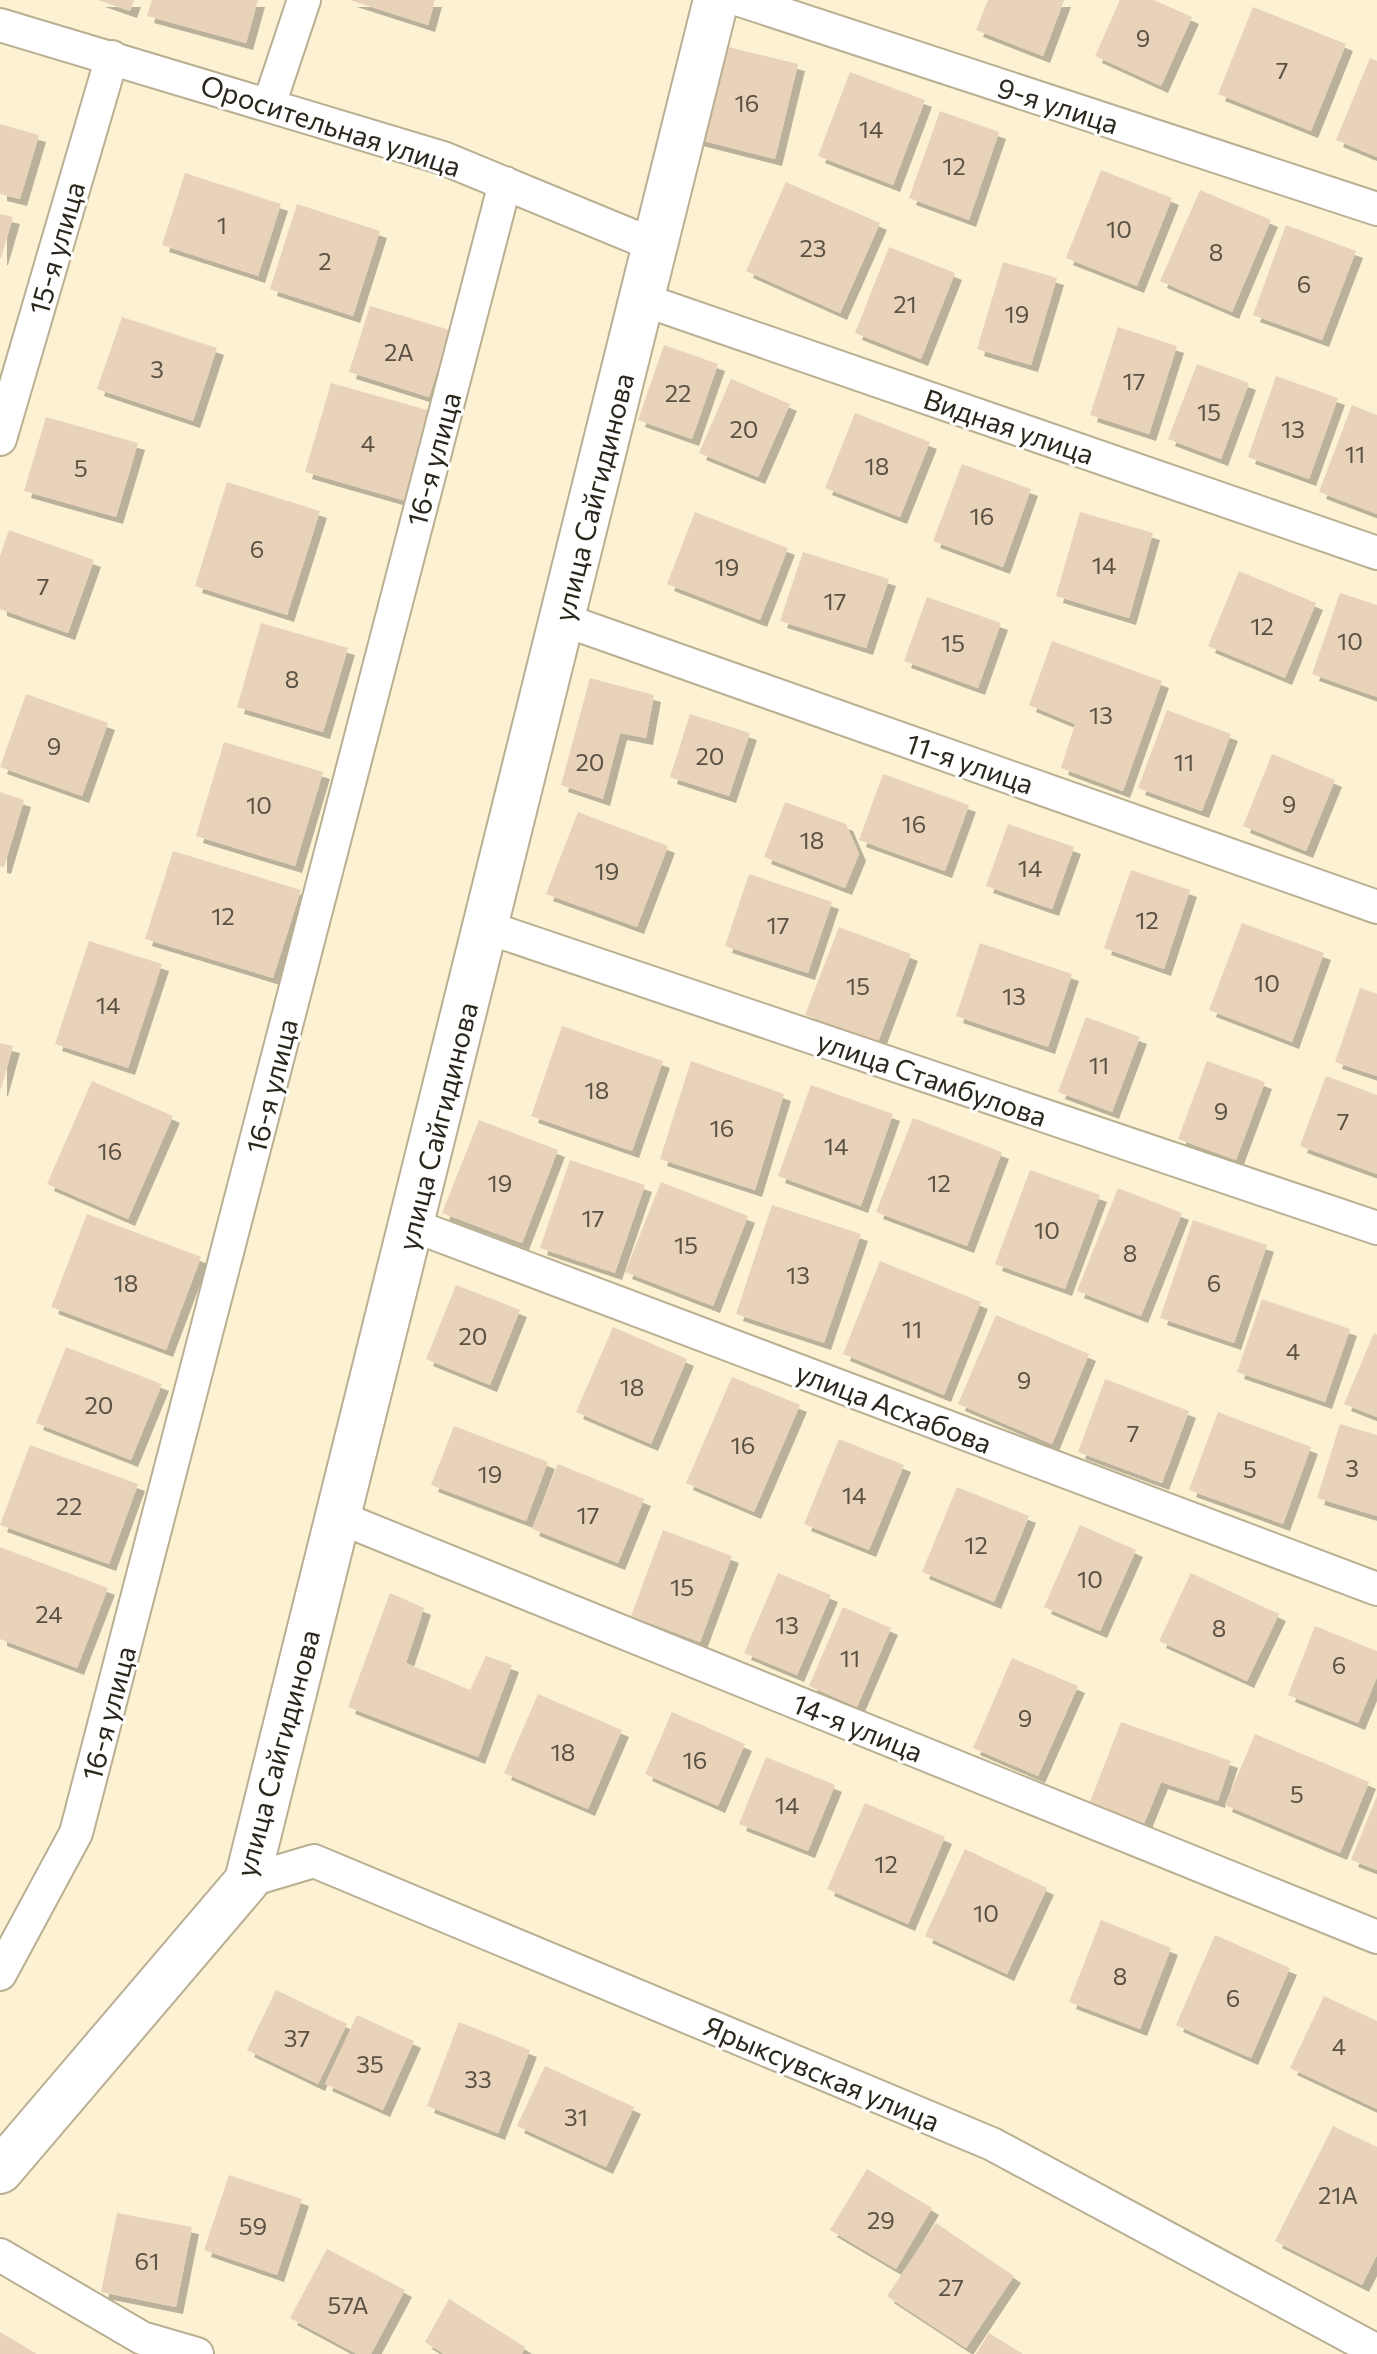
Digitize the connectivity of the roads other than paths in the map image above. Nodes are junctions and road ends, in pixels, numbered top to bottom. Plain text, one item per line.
1 (304, 0) edge
2 (716, 0) edge
3 (740, 0) edge
4 (0, 25) edge
5 (112, 57) junction
6 (269, 105) junction
7 (505, 183) junction
8 (1377, 209) edge
9 (654, 245) junction
10 (641, 299) junction
11 (0, 439) edge
12 (1377, 553) edge
13 (564, 620) junction
14 (1377, 907) edge
15 (486, 927) junction
16 (412, 1225) junction
17 (1377, 1228) edge
18 (338, 1517) junction
19 (1377, 1589) edge
20 (247, 1881) junction
21 (1377, 1937) edge
22 (0, 1974) edge
23 (0, 2171) edge
24 (0, 2255) edge
25 (1377, 2351) edge
26 (197, 2354) edge

1 - 6 street
2 - 9 main road, улица Сайгидинова
3 - 8 street, 9-я улица
4 - 5 street, Оросительная улица
5 - 6 street, Оросительная улица
5 - 11 street, 15-я улица
6 - 7 street, Оросительная улица
7 - 9 street, Оросительная улица
7 - 22 street, 16-я улица
9 - 10 main road, улица Сайгидинова
10 - 12 street, Видная улица
10 - 13 main road, улица Сайгидинова
13 - 14 street, 11-я улица
13 - 15 main road, улица Сайгидинова
15 - 16 main road, улица Сайгидинова
15 - 17 street, улица Стамбулова
16 - 18 main road, улица Сайгидинова
16 - 19 street, улица Асхабова
18 - 20 main road, улица Сайгидинова
18 - 21 street, 14-я улица
20 - 23 main road, улица Сайгидинова
20 - 25 street, Ярыксувская улица
24 - 26 street

